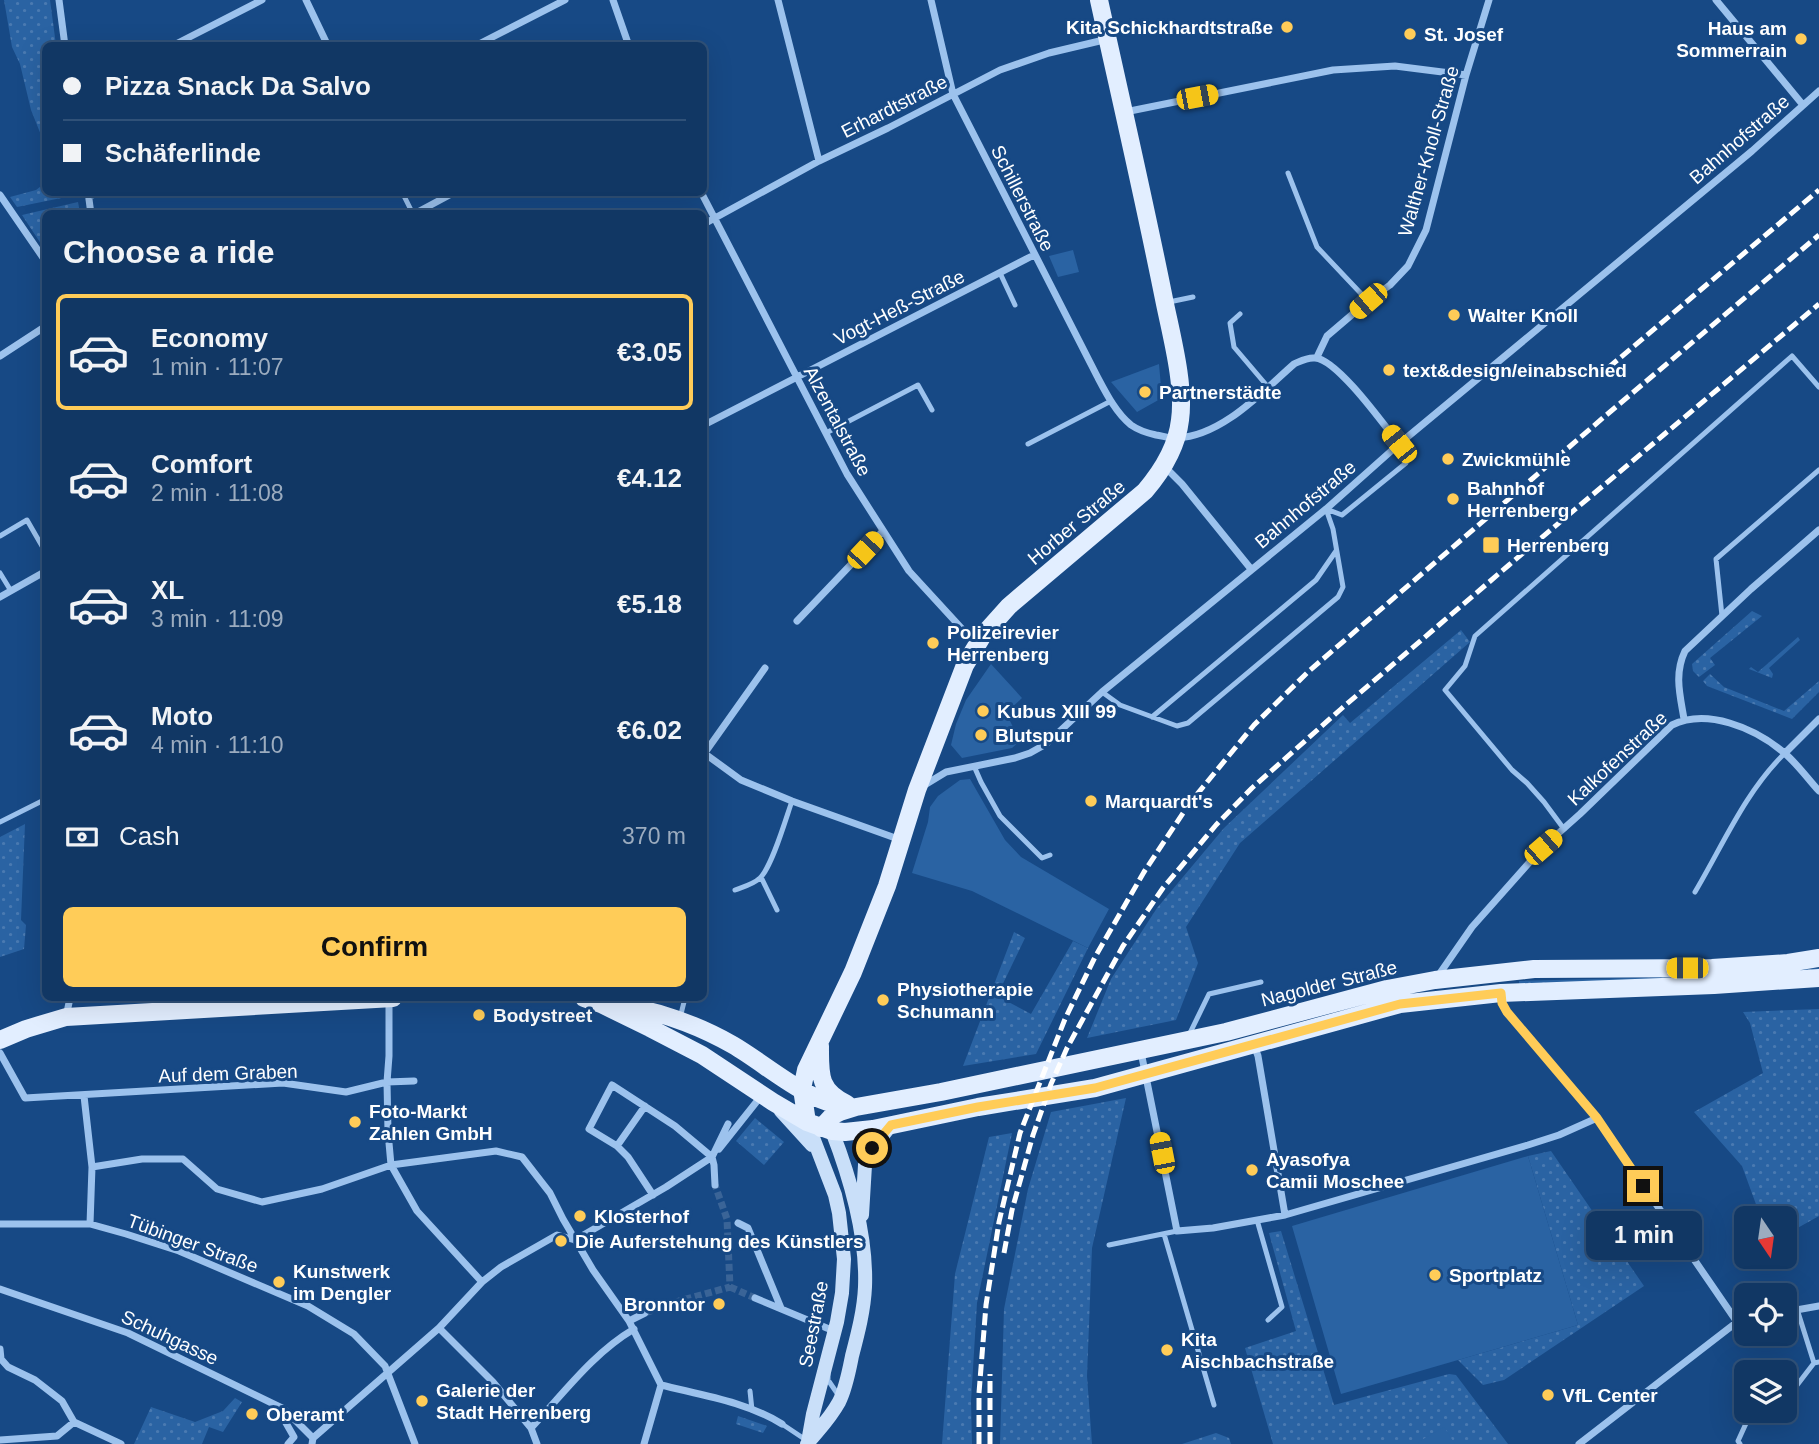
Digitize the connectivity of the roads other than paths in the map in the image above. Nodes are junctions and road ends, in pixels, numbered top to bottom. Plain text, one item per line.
1 (59, 0) edge
2 (262, 0) edge
3 (306, 0) edge
4 (565, 0) edge
5 (613, 0) edge
6 (778, 0) edge
7 (931, 0) edge
8 (1099, 0) edge
9 (1489, 0) edge
10 (1716, 0) edge
11 (1108, 39) junction
12 (64, 42) edge
13 (180, 42) edge
14 (326, 42) edge
15 (483, 42) edge
16 (628, 42) edge
17 (1466, 75) junction
18 (1819, 91) edge
19 (953, 94) junction
20 (1802, 105) junction
21 (1124, 112) junction
22 (819, 161) junction
23 (1288, 173) dead end
24 (0, 195) edge
25 (448, 196) edge
26 (703, 196) edge
27 (421, 210) edge
28 (714, 218) junction
29 (707, 222) edge
30 (1034, 255) junction
31 (42, 256) edge
32 (1000, 273) junction
33 (1193, 297) dead end
34 (1368, 301) junction
35 (1165, 303) junction
36 (1015, 305) dead end
37 (1240, 314) dead end
38 (42, 329) edge
39 (0, 356) edge
40 (1317, 357) junction
41 (797, 378) junction
42 (1268, 387) junction
43 (1819, 387) edge
44 (1111, 401) junction
45 (932, 410) dead end
46 (707, 423) edge
47 (825, 433) junction
48 (1176, 439) junction
49 (1028, 444) dead end
50 (1399, 444) junction
51 (1161, 469) junction
52 (1819, 470) edge
53 (1326, 509) junction
54 (1819, 530) edge
55 (882, 532) junction
56 (0, 536) edge
57 (42, 546) edge
58 (1337, 550) junction
59 (1251, 569) junction
60 (0, 573) edge
61 (42, 573) edge
62 (12, 590) junction
63 (0, 597) edge
64 (1722, 616) junction
65 (797, 621) dead end
66 (976, 645) junction
67 (765, 668) dead end
68 (1102, 692) junction
69 (1152, 717) junction
70 (1684, 719) junction
71 (1819, 719) edge
72 (707, 749) edge
73 (1785, 753) junction
74 (707, 755) edge
75 (974, 766) junction
76 (917, 790) junction
77 (1819, 791) edge
78 (42, 801) edge
79 (792, 801) junction
80 (0, 822) edge
81 (1564, 829) junction
82 (902, 840) junction
83 (1051, 855) dead end
84 (761, 877) junction
85 (735, 890) dead end
86 (1695, 892) dead end
87 (777, 911) dead end
88 (1819, 958) edge
89 (1819, 978) edge
90 (1435, 979) junction
91 (1261, 982) dead end
92 (1501, 993) junction
93 (69, 1001) edge
94 (304, 1001) edge
95 (391, 1001) edge
96 (591, 1001) edge
97 (599, 1001) edge
98 (684, 1001) edge
99 (66, 1017) junction
100 (680, 1020) junction
101 (820, 1039) junction
102 (0, 1040) edge
103 (1186, 1040) junction
104 (1254, 1045) junction
105 (1141, 1049) junction
106 (0, 1053) edge
107 (779, 1074) junction
108 (1147, 1074) junction
109 (414, 1081) dead end
110 (387, 1082) junction
111 (811, 1095) junction
112 (84, 1096) junction
113 (767, 1098) junction
114 (645, 1106) junction
115 (856, 1107) junction
116 (1597, 1118) junction
117 (728, 1124) dead end
118 (822, 1125) junction
119 (891, 1125) junction
120 (617, 1146) junction
121 (817, 1152) junction
122 (712, 1157) junction
123 (391, 1165) junction
124 (92, 1167) junction
125 (715, 1185) tunnel mouth
126 (653, 1195) junction
127 (1285, 1215) junction
128 (1257, 1220) junction
129 (738, 1223) dead end
130 (0, 1224) edge
131 (90, 1224) junction
132 (1177, 1231) junction
133 (862, 1233) junction
134 (1164, 1234) junction
135 (575, 1240) junction
136 (1109, 1245) dead end
137 (482, 1282) junction
138 (0, 1289) edge
139 (755, 1298) tunnel mouth
140 (1819, 1306) edge
141 (781, 1308) junction
142 (1797, 1309) joint
143 (645, 1313) tunnel mouth
144 (1734, 1318) edge
145 (1268, 1320) dead end
146 (629, 1321) junction
147 (1734, 1324) edge
148 (439, 1328) junction
149 (634, 1329) junction
150 (835, 1331) junction
151 (0, 1349) edge
152 (827, 1360) junction
153 (1817, 1362) edge
154 (387, 1373) junction
155 (661, 1385) junction
156 (1797, 1386) edge
157 (750, 1391) dead end
158 (841, 1398) junction
159 (1214, 1405) dead end
160 (284, 1409) junction
161 (752, 1410) junction
162 (75, 1422) junction
163 (1746, 1423) edge
164 (782, 1424) joint
165 (531, 1428) junction
166 (0, 1440) edge
167 (312, 1441) edge
168 (807, 1443) edge
169 (121, 1444) edge
170 (288, 1444) edge
171 (415, 1444) edge
172 (537, 1444) edge
173 (644, 1444) edge
174 (1579, 1444) edge
175 (1740, 1444) edge

1 - 12 street
2 - 13 street
3 - 14 street
4 - 15 street
5 - 16 street
6 - 22 street
7 - 19 street, Schillerstraße
8 - 11 main road, Horber Straße
9 - 17 street, Walther-Knoll-Straße
10 - 20 street
11 - 19 street, Erhardtstraße
11 - 21 main road, Horber Straße
17 - 21 street
17 - 34 street, Walther-Knoll-Straße
18 - 20 street, Bahnhofstraße
19 - 22 street, Erhardtstraße
19 - 30 street, Schillerstraße
20 - 50 street, Bahnhofstraße
21 - 35 main road, Horber Straße
22 - 28 street, Erhardtstraße
23 - 34 lane
24 - 31 street
25 - 27 street
26 - 28 street, Alzentalstraße
28 - 29 street, Erhardtstraße
28 - 41 street, Alzentalstraße
30 - 32 street, Vogt-Heß-Straße
30 - 44 street, Schillerstraße
32 - 36 lane
32 - 41 street, Vogt-Heß-Straße
33 - 35 lane
34 - 40 street, Walther-Knoll-Straße
35 - 48 main road, Horber Straße
37 - 42 lane
38 - 39 street
40 - 42 street
40 - 50 street
41 - 46 street, Vogt-Heß-Straße
41 - 47 street, Alzentalstraße
42 - 48 street
43 - 81 lane
44 - 48 street, Schillerstraße
44 - 49 lane
45 - 47 lane
47 - 55 street, Alzentalstraße
48 - 51 main road, Horber Straße
50 - 53 street, Bahnhofstraße
50 - 53 lane
51 - 59 street
51 - 66 main road, Horber Straße
52 - 64 lane
53 - 58 lane
53 - 59 street, Bahnhofstraße
54 - 64 street, Kalkofenstraße
55 - 65 street
55 - 66 street, Alzentalstraße
56 - 57 lane
58 - 69 lane
58 - 69 lane
59 - 68 street, Bahnhofstraße
60 - 62 lane
61 - 62 street
62 - 63 street
64 - 70 street, Kalkofenstraße
66 - 76 main road, Horber Straße
67 - 72 street
68 - 69 lane
68 - 75 street, Bahnhofstraße
70 - 73 street, Kalkofenstraße
70 - 81 street, Kalkofenstraße
71 - 73 street
73 - 77 street, Kalkofenstraße
73 - 86 lane
74 - 79 street
75 - 76 street, Bahnhofstraße
75 - 83 lane
76 - 82 main road, Horber Straße
78 - 80 lane
79 - 82 street
79 - 84 lane
81 - 90 street, Kalkofenstraße
82 - 101 main road, Horber Straße
84 - 85 lane
84 - 87 lane
88 - 90 main road, Nagolder Straße
89 - 92 main road, Nagolder Straße
90 - 103 main road, Nagolder Straße
91 - 103 lane
92 - 104 main road, Nagolder Straße
92 - 116 street
93 - 99 street
94 - 99 main road
95 - 110 street
96 - 113 main road
97 - 100 main road
98 - 100 lane
99 - 102 main road
100 - 107 main road
101 - 107 main road
101 - 111 main road
101 - 111 main road
101 - 115 main road
103 - 105 main road, Nagolder Straße
104 - 108 main road, Nagolder Straße
104 - 127 street
105 - 108 street
105 - 115 main road, Nagolder Straße
106 - 112 street, Auf dem Graben
107 - 111 main road
108 - 119 main road, Nagolder Straße
108 - 132 street
109 - 110 street, Auf dem Graben
110 - 112 street, Auf dem Graben
110 - 123 street
111 - 113 main road
111 - 115 main road
111 - 118 main road
112 - 124 street
113 - 118 main road
113 - 121 main road
113 - 122 street
114 - 120 street
114 - 120 street
114 - 122 street
115 - 118 main road
116 - 127 street
116 - 144 street
117 - 122 street
118 - 119 main road, Nagolder Straße
118 - 121 main road
118 - 133 main road
119 - 133 main road
120 - 126 street
121 - 150 main road, Seestraße
122 - 125 street
122 - 126 street
123 - 124 street
123 - 135 street
123 - 137 street
124 - 131 street
126 - 135 street
127 - 128 street
128 - 132 street
128 - 145 lane
129 - 141 street
130 - 131 street, Tübinger Straße
131 - 154 street, Tübinger Straße
132 - 134 lane
133 - 158 main road
134 - 136 lane
134 - 159 lane
135 - 137 street
135 - 146 street
137 - 148 street
138 - 160 street, Schuhgasse
139 - 141 street
140 - 142 street
141 - 150 street
142 - 153 lane
143 - 146 street
146 - 149 street
147 - 174 street
148 - 154 street
148 - 165 street
149 - 155 street
149 - 165 street
150 - 152 main road, Seestraße
151 - 162 street
152 - 158 lane
152 - 168 main road, Seestraße
153 - 156 lane
154 - 167 street
154 - 171 street, Tübinger Straße
155 - 161 street
155 - 173 street
157 - 161 lane
158 - 168 main road
160 - 167 street, Schuhgasse
160 - 170 street
161 - 164 street
162 - 166 street
162 - 169 street
163 - 175 lane
164 - 168 lane
165 - 172 street

